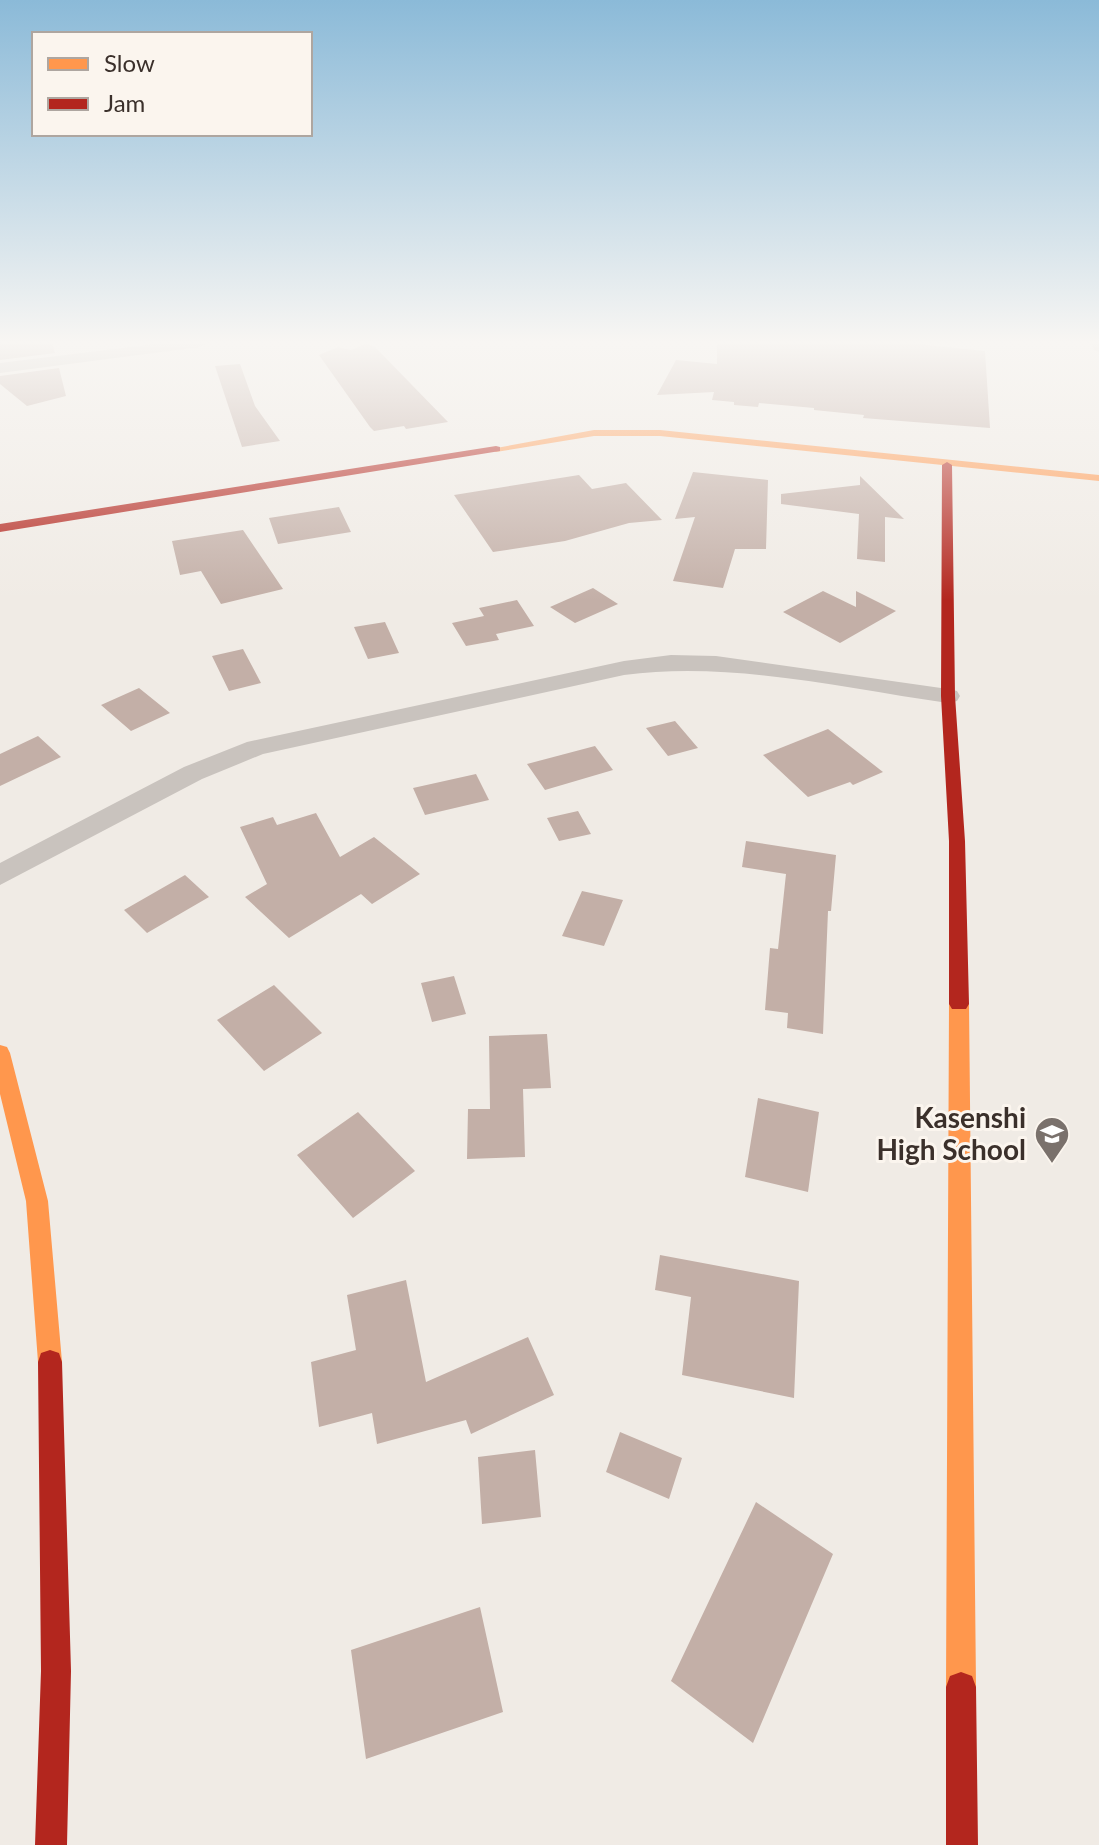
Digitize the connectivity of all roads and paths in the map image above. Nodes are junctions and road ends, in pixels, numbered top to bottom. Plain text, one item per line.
1 (947, 465) junction
2 (1099, 478) edge
3 (0, 528) edge
4 (948, 696) junction
5 (0, 875) edge
6 (0, 1053) edge
7 (51, 1845) edge
8 (962, 1845) edge

1 - 2 street
1 - 3 street
1 - 4 street
4 - 5 street
4 - 8 street
6 - 7 street

